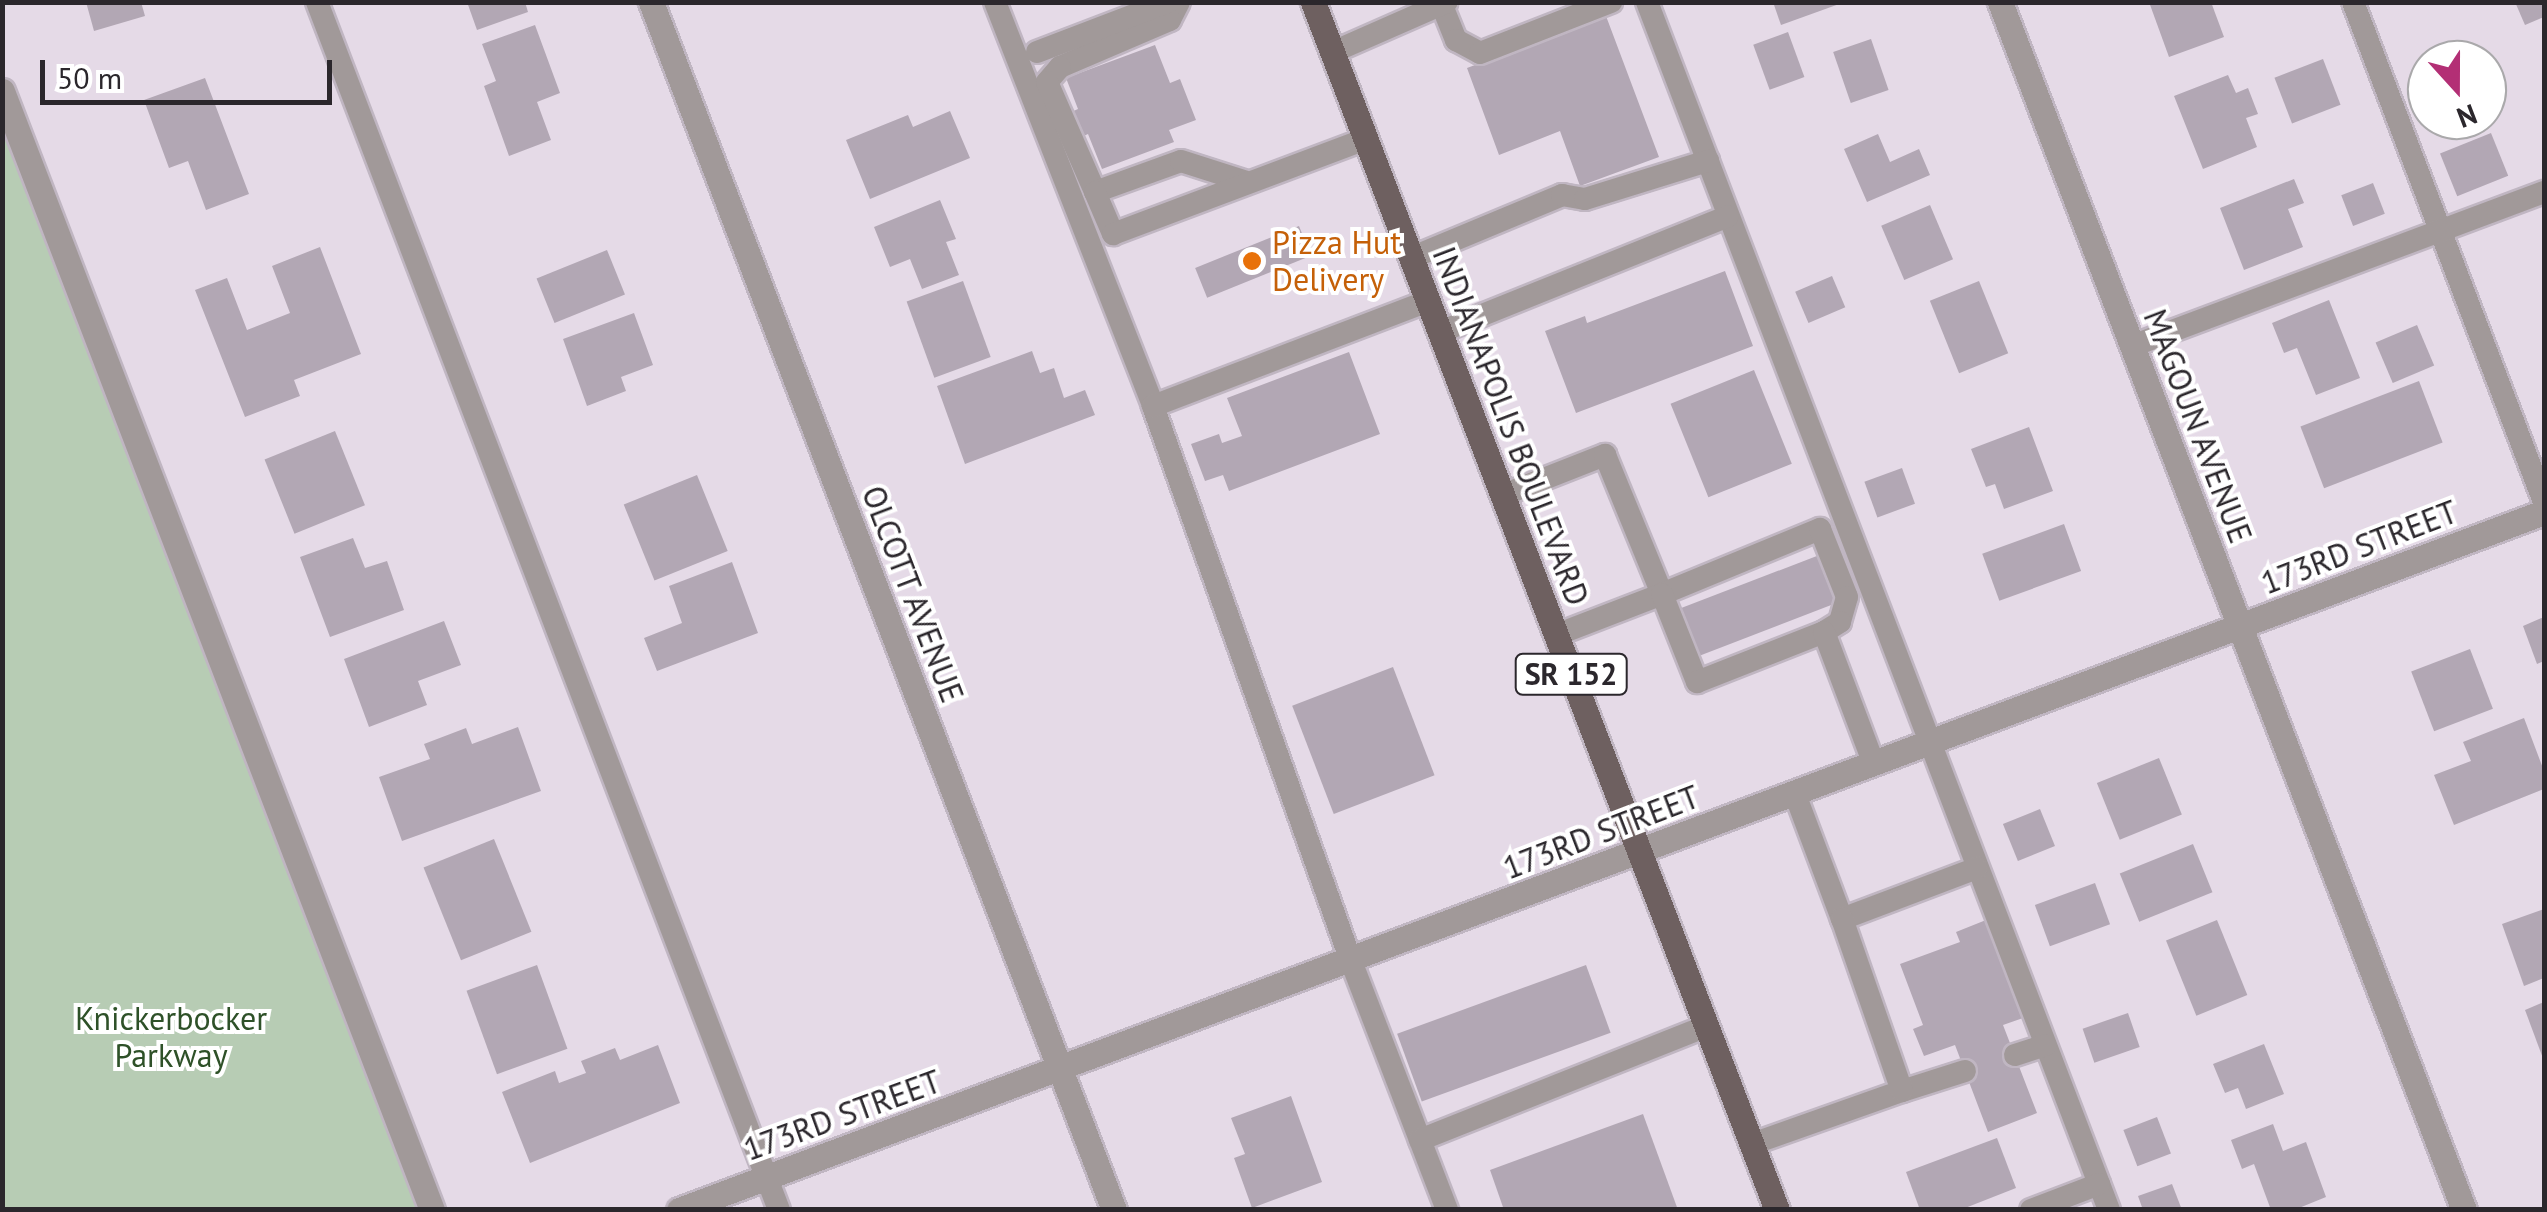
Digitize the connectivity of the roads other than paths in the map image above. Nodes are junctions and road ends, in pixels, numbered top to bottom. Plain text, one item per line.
1 (317, 2) edge
2 (652, 2) edge
3 (995, 2) edge
4 (1168, 2) edge
5 (1178, 2) edge
6 (1314, 2) edge
7 (1611, 2) edge
8 (1647, 2) edge
9 (2000, 2) edge
10 (2352, 2) edge
11 (1445, 5) edge
12 (1037, 52) dead end
13 (1333, 52) junction
14 (2, 91) edge
15 (1366, 138) junction
16 (1708, 160) junction
17 (1247, 182) junction
18 (1095, 192) junction
19 (2544, 192) edge
20 (1728, 216) junction
21 (2440, 229) junction
22 (1411, 258) junction
23 (1428, 301) junction
24 (1440, 332) junction
25 (2132, 346) junction
26 (1153, 406) junction
27 (1503, 495) junction
28 (2544, 502) edge
29 (2544, 512) edge
30 (1662, 594) junction
31 (2241, 627) junction
32 (1824, 632) junction
33 (1556, 635) junction
34 (1930, 744) junction
35 (1874, 764) junction
36 (1795, 794) junction
37 (1640, 853) junction
38 (1978, 868) junction
39 (1842, 919) junction
40 (1351, 961) junction
41 (1706, 1026) junction
42 (2046, 1045) junction
43 (2014, 1055) dead end
44 (1060, 1070) junction
45 (1965, 1071) dead end
46 (1902, 1092) junction
47 (1420, 1140) junction
48 (1752, 1144) junction
49 (767, 1177) junction
50 (2099, 1184) junction
51 (432, 1210) edge
52 (679, 1210) edge
53 (780, 1210) edge
54 (1114, 1210) edge
55 (1446, 1210) edge
56 (1777, 1210) edge
57 (2031, 1210) edge
58 (2109, 1210) edge
59 (2464, 1210) edge

1 - 49 lane
2 - 44 street, OLCOTT AVENUE
3 - 26 lane
4 - 12 lane
5 - 18 lane
6 - 13 main road, INDIANAPOLIS BOULEVARD / SR 152
7 - 11 lane
8 - 16 lane
9 - 25 street, MAGOUN AVENUE
10 - 21 lane
11 - 13 lane
13 - 15 main road, INDIANAPOLIS BOULEVARD / SR 152
14 - 51 street
15 - 17 lane
15 - 22 main road, INDIANAPOLIS BOULEVARD / SR 152
16 - 20 lane
16 - 22 lane
17 - 18 lane
17 - 18 lane
19 - 21 lane
20 - 24 lane
20 - 34 lane
21 - 25 lane
21 - 28 lane
22 - 23 main road, INDIANAPOLIS BOULEVARD / SR 152
23 - 24 main road, INDIANAPOLIS BOULEVARD / SR 152
23 - 26 lane
24 - 27 main road, INDIANAPOLIS BOULEVARD / SR 152
25 - 31 street, MAGOUN AVENUE
26 - 40 lane
27 - 30 lane
27 - 33 main road, INDIANAPOLIS BOULEVARD / SR 152
29 - 31 street, 173RD STREET
30 - 32 lane
30 - 32 lane
30 - 33 lane
31 - 34 street, 173RD STREET
31 - 59 street, MAGOUN AVENUE
32 - 35 lane
33 - 37 main road, INDIANAPOLIS BOULEVARD / SR 152
34 - 35 street, 173RD STREET
34 - 38 lane
35 - 36 street, 173RD STREET
36 - 37 street, 173RD STREET
36 - 39 lane
37 - 40 street, 173RD STREET
37 - 41 main road, INDIANAPOLIS BOULEVARD / SR 152
38 - 39 lane
38 - 42 lane
39 - 46 lane
40 - 44 street, 173RD STREET
40 - 47 lane
41 - 47 lane
41 - 48 main road, INDIANAPOLIS BOULEVARD / SR 152
42 - 43 lane
42 - 50 lane
44 - 49 street, 173RD STREET
44 - 54 street, OLCOTT AVENUE
45 - 46 lane
46 - 48 lane
47 - 55 lane
48 - 56 main road, INDIANAPOLIS BOULEVARD / SR 152
49 - 52 street, 173RD STREET
49 - 53 lane
50 - 57 lane
50 - 58 lane

